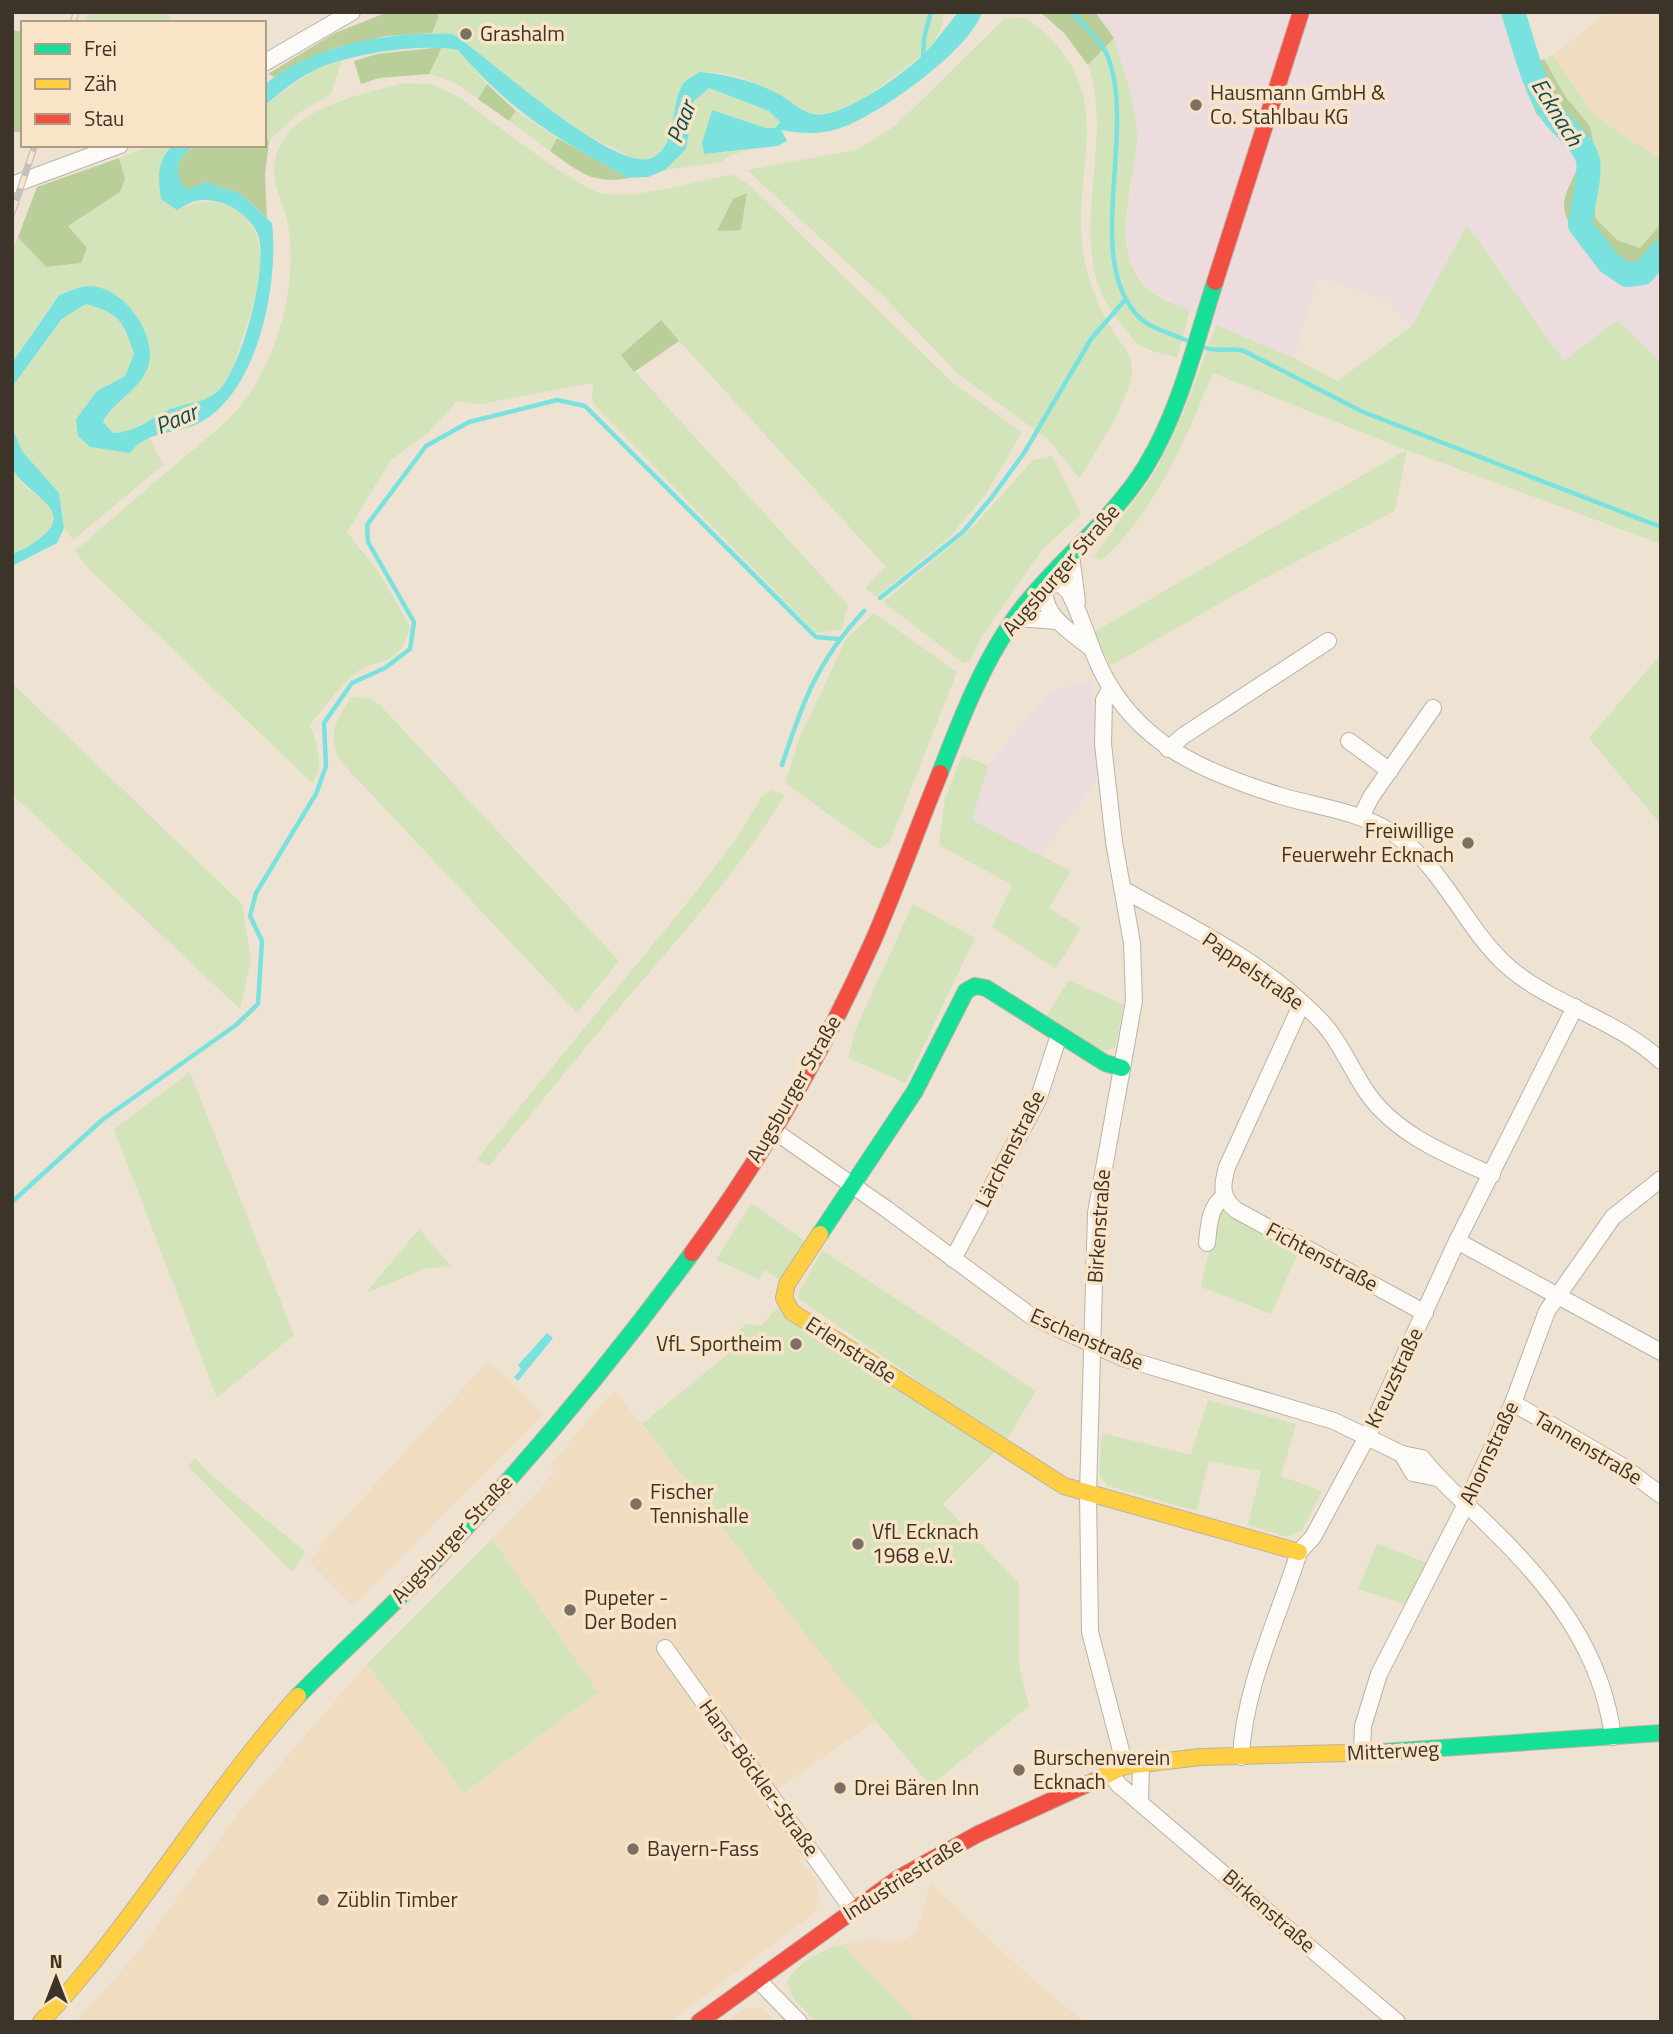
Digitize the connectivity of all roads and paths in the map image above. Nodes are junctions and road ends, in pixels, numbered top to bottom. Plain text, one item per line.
1 (352, 12) edge
2 (1301, 12) edge
3 (266, 62) edge
4 (115, 147) edge
5 (12, 185) edge
6 (1071, 555) junction
7 (1046, 583) junction
8 (1077, 608) junction
9 (1015, 618) junction
10 (1057, 621) junction
11 (1328, 641) dead end
12 (1092, 649) junction
13 (1111, 688) junction
14 (1433, 708) dead end
15 (1349, 741) dead end
16 (1168, 749) junction
17 (1390, 771) junction
18 (1361, 817) junction
19 (1124, 890) junction
20 (1302, 1003) junction
21 (1575, 1007) junction
22 (1059, 1035) junction
23 (1661, 1061) edge
24 (1122, 1068) junction
25 (773, 1130) junction
26 (1492, 1175) junction
27 (1661, 1179) edge
28 (853, 1186) junction
29 (1224, 1196) junction
30 (1457, 1241) junction
31 (1207, 1243) dead end
32 (953, 1259) junction
33 (1558, 1296) junction
34 (1425, 1313) junction
35 (1092, 1345) junction
36 (1661, 1352) edge
37 (1513, 1403) junction
38 (1368, 1435) junction
39 (1088, 1494) junction
40 (1661, 1495) edge
41 (1466, 1504) junction
42 (1299, 1552) junction
43 (665, 1648) dead end
44 (1661, 1733) edge
45 (1614, 1737) junction
46 (1362, 1753) junction
47 (1241, 1757) junction
48 (1133, 1764) junction
49 (1109, 1772) junction
50 (1140, 1801) junction
51 (852, 1909) junction
52 (758, 1980) junction
53 (41, 2022) edge
54 (699, 2022) edge
55 (799, 2022) edge
56 (1396, 2022) edge

1 - 3 street
2 - 6 main road, Augsburger Straße
4 - 5 street
6 - 7 main road, Augsburger Straße
6 - 8 street
7 - 8 street
7 - 9 main road, Augsburger Straße
7 - 10 street
8 - 12 street
9 - 10 street
9 - 25 main road, Augsburger Straße
10 - 12 street
11 - 16 street
12 - 13 street
13 - 16 street
13 - 19 street, Birkenstraße
14 - 17 street
15 - 17 street
16 - 18 street
17 - 18 street
18 - 21 street
19 - 20 street, Pappelstraße
19 - 24 street, Birkenstraße
20 - 26 street, Pappelstraße
20 - 29 street
21 - 23 street
21 - 26 street, Kreuzstraße
22 - 24 main road, Erlenstraße
22 - 28 main road, Erlenstraße
22 - 32 street, Lärchenstraße
24 - 35 street, Birkenstraße
25 - 28 street, Eschenstraße
25 - 53 main road, Augsburger Straße
26 - 30 street, Kreuzstraße
27 - 33 street, Ahornstraße
28 - 32 street, Eschenstraße
28 - 39 main road, Erlenstraße
29 - 31 street
29 - 34 street, Fichtenstraße
30 - 33 street
30 - 34 street, Kreuzstraße
32 - 35 street, Eschenstraße
33 - 36 street
33 - 37 street, Ahornstraße
34 - 38 street, Kreuzstraße
35 - 38 street, Eschenstraße
35 - 39 street, Birkenstraße
37 - 40 street, Tannenstraße
37 - 41 street, Ahornstraße
38 - 41 street, Eschenstraße
38 - 42 street, Kreuzstraße
39 - 42 main road, Erlenstraße
39 - 48 street, Birkenstraße
41 - 45 street, Eschenstraße
41 - 46 street, Ahornstraße
42 - 47 street, Kreuzstraße
43 - 51 street, Hans-Böckler-Straße
44 - 45 main road, Mitterweg
45 - 46 main road, Mitterweg
46 - 47 main road, Mitterweg
47 - 48 main road, Mitterweg
48 - 49 main road, Industriestraße
48 - 50 street, Birkenstraße
49 - 50 street, Birkenstraße
49 - 51 main road, Industriestraße
50 - 56 street, Birkenstraße
51 - 52 main road, Industriestraße
52 - 54 main road, Industriestraße
52 - 55 street

